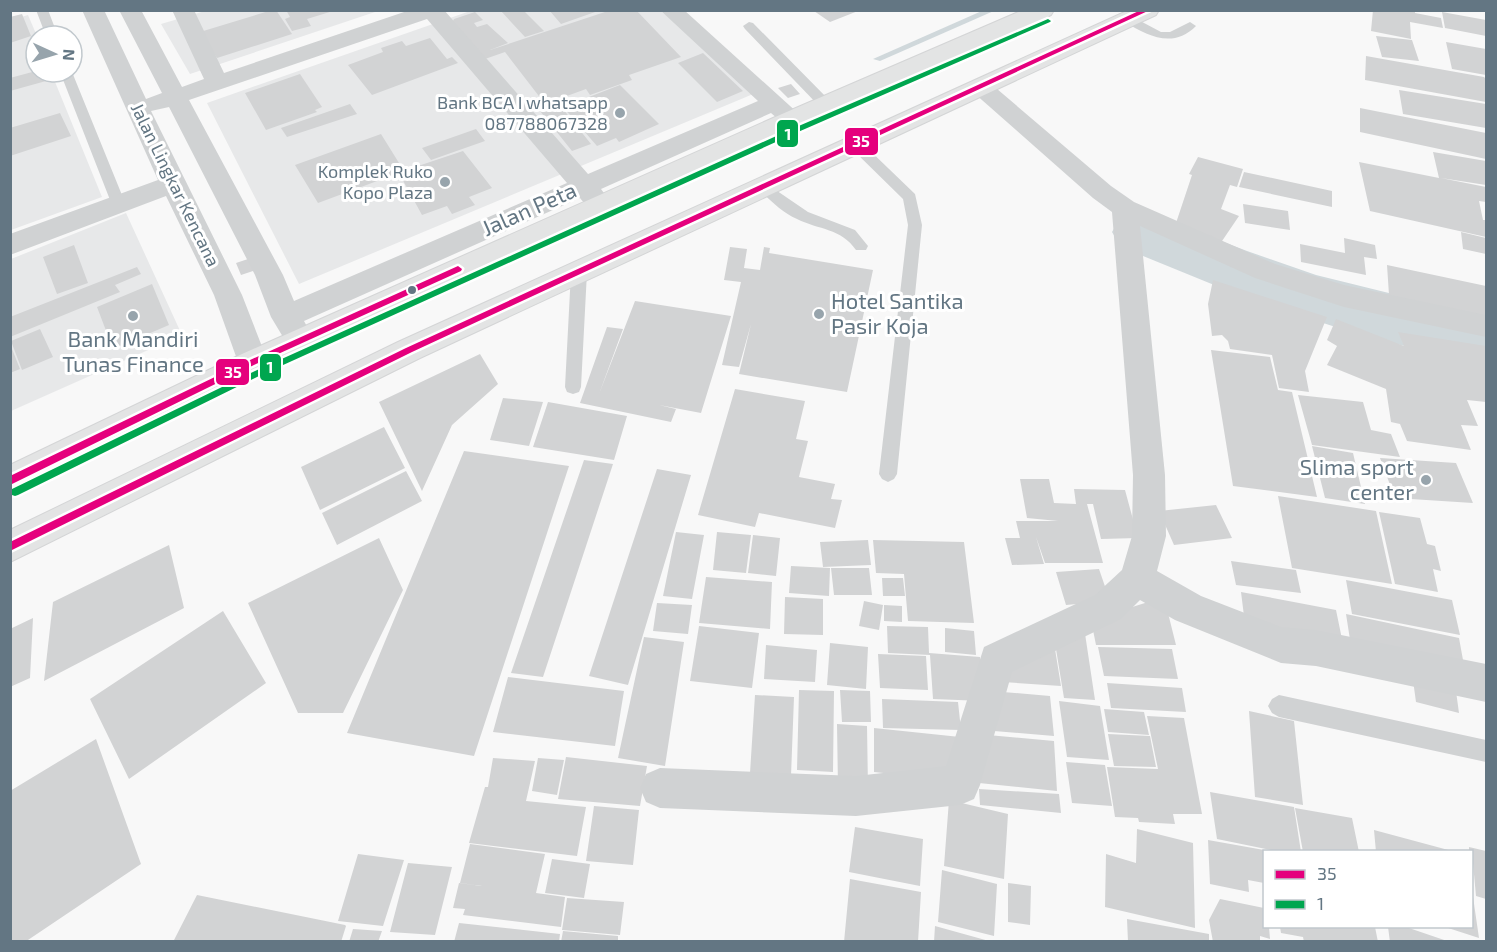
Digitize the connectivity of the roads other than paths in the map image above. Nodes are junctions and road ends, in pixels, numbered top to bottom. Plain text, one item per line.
1 (93, 10) edge
2 (130, 10) edge
3 (183, 10) edge
4 (377, 10) edge
5 (670, 10) edge
6 (1043, 10) edge
7 (432, 11) edge
8 (1138, 15) edge
9 (749, 26) dead end
10 (1191, 26) dead end
11 (213, 75) junction
12 (71, 84) edge
13 (982, 88) junction
14 (174, 97) junction
15 (825, 104) junction
16 (138, 110) junction
17 (782, 111) junction
18 (856, 145) junction
19 (173, 184) junction
20 (764, 187) junction
21 (591, 195) junction
22 (119, 205) junction
23 (1125, 208) junction
24 (10, 245) edge
25 (861, 246) dead end
26 (579, 272) junction
27 (286, 317) junction
28 (1486, 326) edge
29 (300, 341) junction
30 (253, 362) junction
31 (573, 387) dead end
32 (888, 474) dead end
33 (10, 481) edge
34 (10, 547) edge
35 (1137, 579) junction
36 (1486, 683) edge
37 (1279, 706) dead end
38 (1486, 751) edge
39 (660, 788) dead end

1 - 16 street, Jalan Lingkar Kencana
2 - 14 street, Jalan Lingkar Kencana
3 - 11 street
4 - 11 street
5 - 17 street
6 - 15 main road, Jalan Peta
7 - 11 street
7 - 21 street
8 - 10 lane
8 - 13 main road
9 - 15 lane
11 - 14 street
12 - 22 lane
13 - 18 main road
13 - 23 street
14 - 16 street
14 - 27 street, Jalan Lingkar Kencana
15 - 17 main road, Jalan Peta
16 - 19 street, Jalan Lingkar Kencana
17 - 21 main road, Jalan Peta
18 - 20 main road
18 - 32 lane
19 - 22 street
19 - 30 street, Jalan Lingkar Kencana
20 - 25 lane
20 - 26 main road
21 - 27 street, Jalan Peta
21 - 29 main road, Jalan Peta
22 - 24 street
23 - 28 street
23 - 35 street
26 - 31 lane
26 - 34 main road
27 - 29 street, Jalan Lingkar Kencana
29 - 30 main road, Jalan Peta
30 - 33 main road, Jalan Peta
35 - 36 street
35 - 39 street
37 - 38 lane

